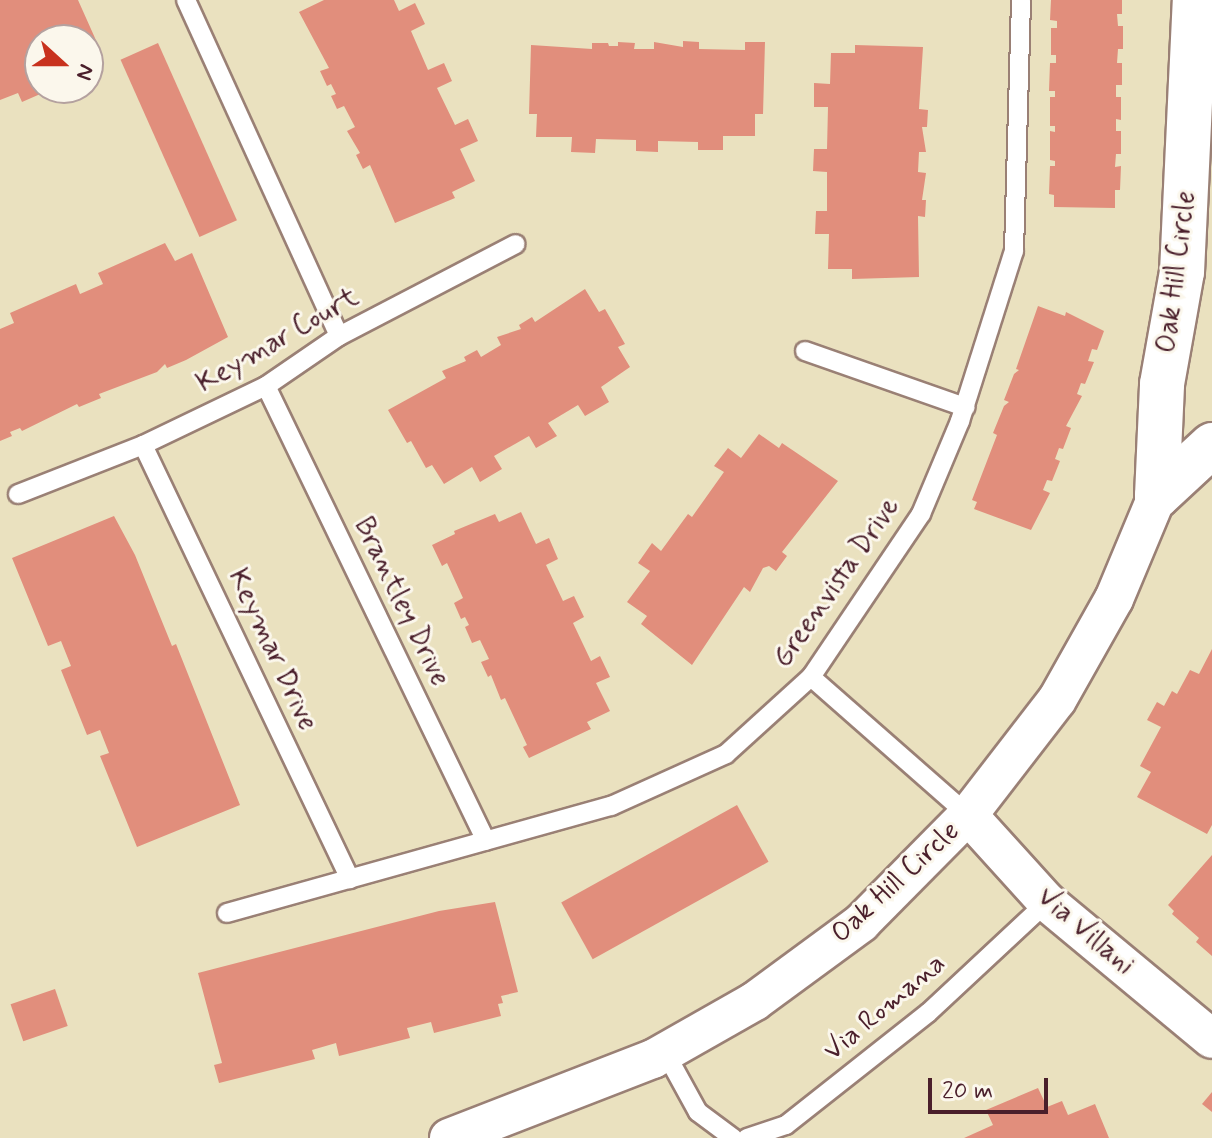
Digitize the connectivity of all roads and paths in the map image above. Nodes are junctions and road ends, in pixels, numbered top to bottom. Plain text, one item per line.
1 (186, 0) edge
2 (1021, 0) edge
3 (1195, 0) edge
4 (516, 244) dead end
5 (339, 336) junction
6 (805, 351) dead end
7 (266, 386) junction
8 (965, 407) junction
9 (143, 445) junction
10 (1212, 445) edge
11 (18, 494) dead end
12 (1157, 496) junction
13 (811, 677) junction
14 (968, 815) junction
15 (486, 841) junction
16 (350, 879) junction
17 (1047, 902) junction
18 (227, 913) dead end
19 (1212, 1039) edge
20 (665, 1052) junction
21 (449, 1138) edge
22 (733, 1138) edge
23 (747, 1138) edge

1 - 5 lane
2 - 8 lane, Greenvista Drive
3 - 12 street, Oak Hill Circle
4 - 5 lane, Keymar Court
5 - 7 lane, Keymar Court
6 - 8 lane
7 - 9 lane, Keymar Court
7 - 15 lane, Brantley Drive
8 - 13 lane, Greenvista Drive
9 - 11 lane, Keymar Court
9 - 16 lane, Keymar Drive
10 - 12 street, Oak Hill Circle
12 - 14 street, Oak Hill Circle
13 - 14 lane
13 - 15 lane, Greenvista Drive
14 - 17 street, Via Villani
14 - 20 street, Oak Hill Circle
15 - 16 lane, Greenvista Drive
16 - 18 lane, Greenvista Drive
17 - 19 street, Via Villani
17 - 23 lane, Via Romana
20 - 21 street, Oak Hill Circle
20 - 22 lane

